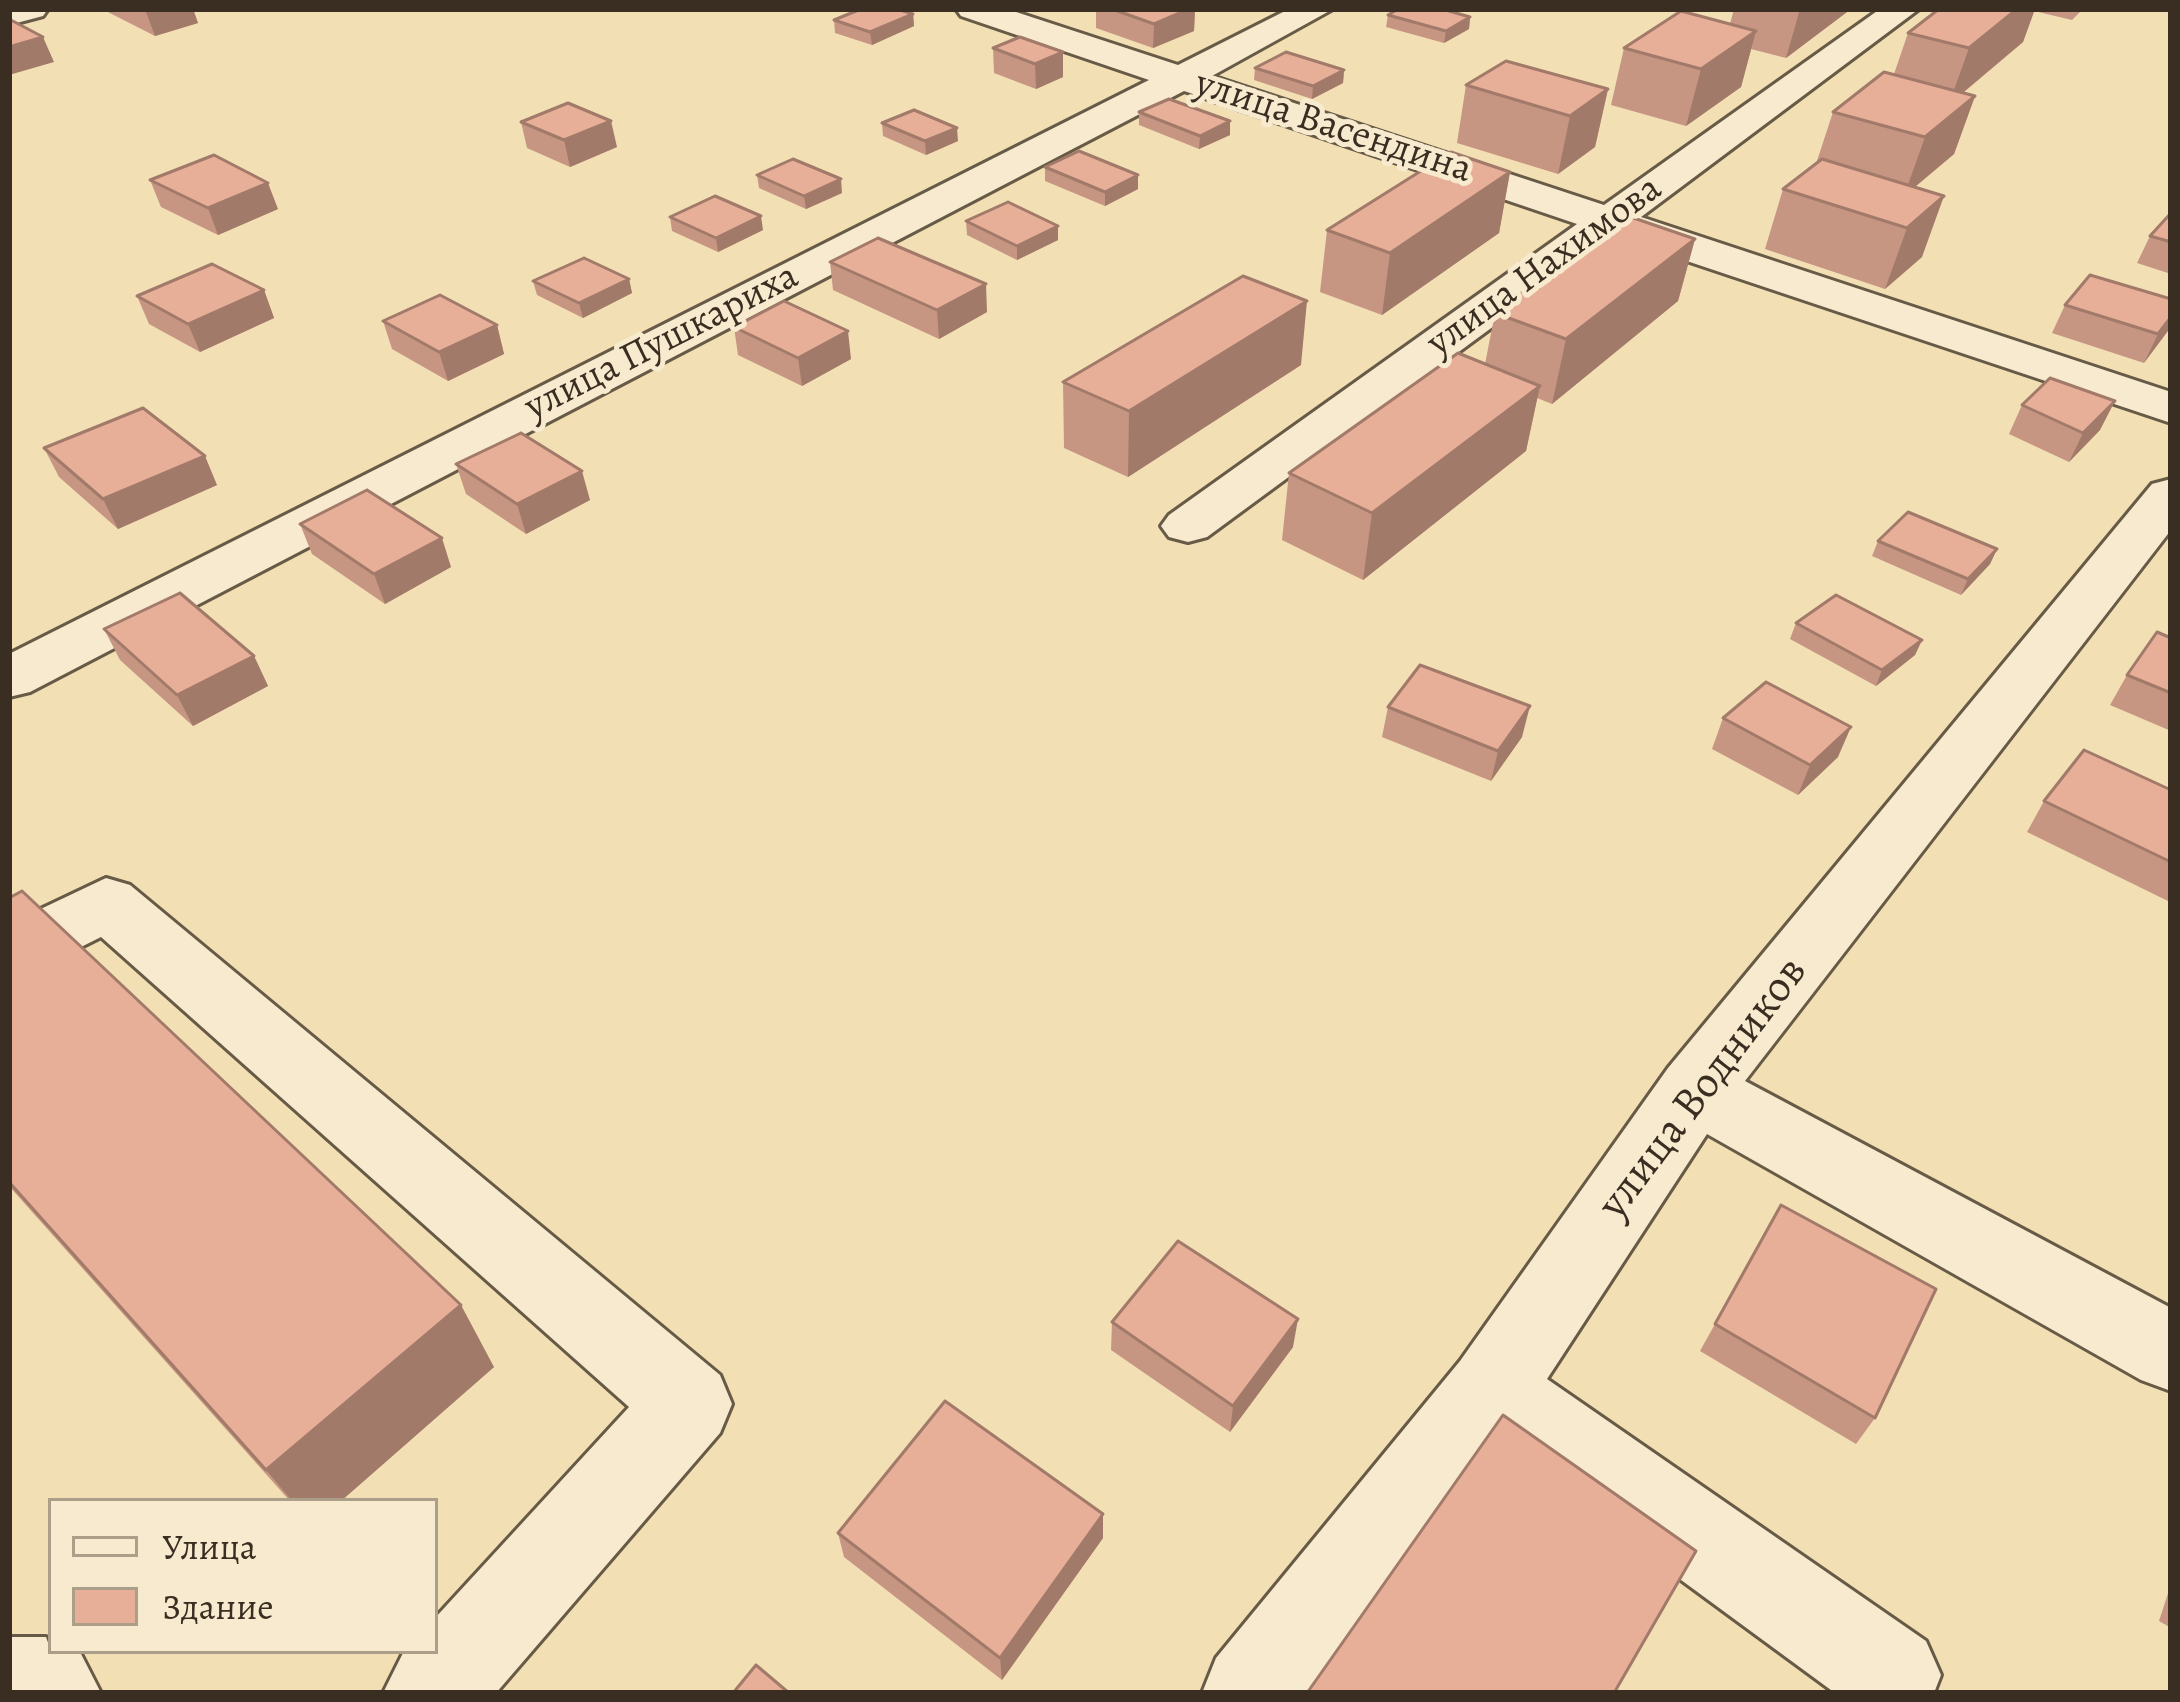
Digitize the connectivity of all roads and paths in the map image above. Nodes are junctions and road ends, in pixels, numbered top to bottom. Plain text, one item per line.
1 (31, 9) edge
2 (973, 9) edge
3 (1316, 9) edge
4 (1902, 9) edge
5 (9, 15) edge
6 (1179, 78) junction
7 (1611, 218) junction
8 (2171, 408) edge
9 (2171, 496) edge
10 (1188, 526) dead end
11 (9, 678) edge
12 (9, 956) edge
13 (1695, 1090) junction
14 (2171, 1352) edge
15 (1491, 1390) junction
16 (9, 1686) edge
17 (52, 1693) edge
18 (432, 1693) edge
19 (1251, 1693) edge
20 (1885, 1693) edge

1 - 5 street
2 - 6 street, улица Васендина
3 - 6 street, улица Пушкариха
4 - 7 street, улица Нахимова
6 - 7 street, улица Васендина
6 - 11 street, улица Пушкариха
7 - 8 street, улица Васендина
7 - 10 street, улица Нахимова
9 - 13 street, улица Водников
12 - 18 street
13 - 14 street
13 - 15 street, улица Водников
15 - 19 street, улица Водников
15 - 20 street
16 - 17 street

